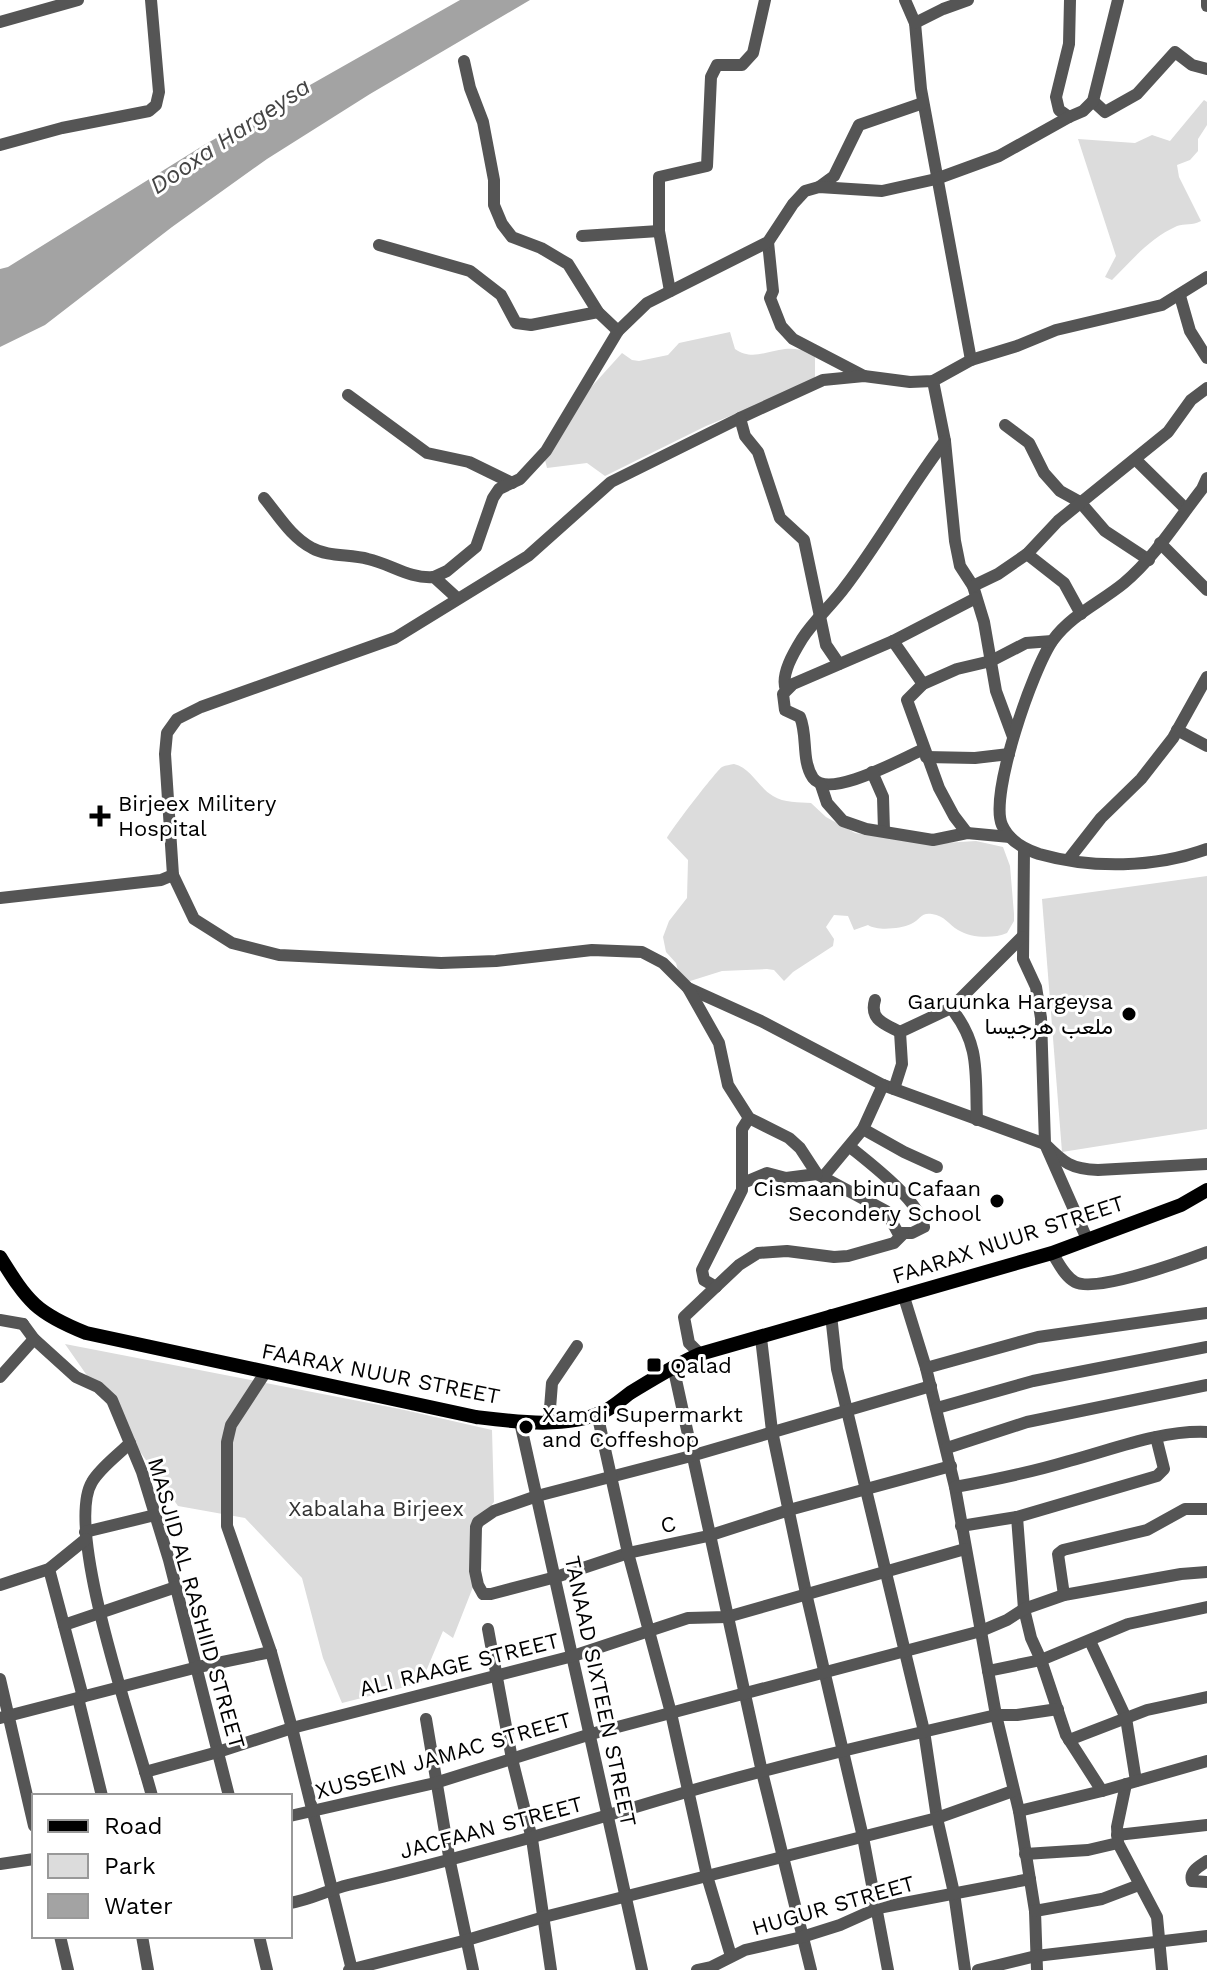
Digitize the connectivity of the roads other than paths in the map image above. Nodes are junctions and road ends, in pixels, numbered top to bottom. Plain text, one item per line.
1 (25, 0) edge
2 (78, 0) edge
3 (151, 0) edge
4 (765, 0) edge
5 (905, 0) edge
6 (968, 0) edge
7 (1070, 0) edge
8 (1118, 0) edge
9 (1207, 0) edge
10 (1207, 6) edge
11 (30, 14) junction
12 (0, 22) edge
13 (915, 23) junction
14 (464, 61) dead end
15 (1207, 69) edge
16 (1093, 101) junction
17 (923, 103) junction
18 (1069, 117) junction
19 (0, 145) edge
20 (936, 179) junction
21 (819, 187) junction
22 (659, 231) junction
23 (582, 236) dead end
24 (768, 242) junction
25 (379, 245) dead end
26 (1207, 277) edge
27 (670, 291) junction
28 (1180, 296) junction
29 (598, 312) junction
30 (618, 331) junction
31 (1205, 351) edge
32 (971, 360) junction
33 (864, 376) junction
34 (933, 381) junction
35 (1207, 388) edge
36 (348, 395) dead end
37 (740, 418) junction
38 (1005, 425) dead end
39 (945, 441) junction
40 (1136, 460) junction
41 (512, 483) junction
42 (1205, 488) edge
43 (264, 498) dead end
44 (1080, 502) junction
45 (1186, 509) junction
46 (1160, 543) junction
47 (1027, 554) junction
48 (1149, 560) junction
49 (434, 577) junction
50 (1207, 590) edge
51 (974, 592) junction
52 (457, 598) junction
53 (1081, 614) junction
54 (820, 617) junction
55 (893, 641) junction
56 (1052, 641) junction
57 (991, 661) junction
58 (839, 664) junction
59 (1207, 677) edge
60 (923, 684) junction
61 (786, 690) junction
62 (1177, 730) junction
63 (1013, 737) junction
64 (1207, 746) edge
65 (925, 753) junction
66 (1009, 754) junction
67 (872, 772) junction
68 (821, 785) junction
69 (884, 831) junction
70 (967, 833) junction
71 (1010, 837) junction
72 (1024, 849) junction
73 (1207, 849) edge
74 (1069, 859) junction
75 (173, 875) junction
76 (0, 898) edge
77 (1022, 937) junction
78 (688, 988) junction
79 (875, 1000) dead end
80 (951, 1008) junction
81 (900, 1032) junction
82 (889, 1087) junction
83 (749, 1118) junction
84 (977, 1120) junction
85 (863, 1129) junction
86 (1045, 1144) junction
87 (850, 1147) junction
88 (1207, 1164) edge
89 (937, 1167) dead end
90 (820, 1176) junction
91 (743, 1183) junction
92 (1207, 1190) edge
93 (903, 1234) junction
94 (1087, 1239) junction
95 (1207, 1252) edge
96 (1052, 1253) junction
97 (0, 1257) edge
98 (716, 1287) junction
99 (904, 1297) junction
100 (1207, 1313) edge
101 (43, 1314) junction
102 (831, 1315) junction
103 (0, 1320) edge
104 (23, 1324) junction
105 (761, 1338) junction
106 (34, 1339) junction
107 (577, 1346) dead end
108 (1207, 1347) edge
109 (700, 1354) junction
110 (673, 1366) junction
111 (926, 1368) junction
112 (265, 1373) junction
113 (0, 1377) edge
114 (1207, 1385) edge
115 (931, 1386) junction
116 (937, 1408) junction
117 (848, 1411) junction
118 (597, 1413) junction
119 (549, 1421) junction
120 (520, 1422) junction
121 (772, 1431) junction
122 (1207, 1432) edge
123 (1156, 1437) junction
124 (130, 1443) junction
125 (947, 1448) junction
126 (691, 1456) junction
127 (951, 1466) junction
128 (611, 1476) junction
129 (955, 1487) junction
130 (866, 1491) junction
131 (537, 1496) junction
132 (1207, 1509) edge
133 (789, 1510) junction
134 (155, 1515) junction
135 (1017, 1517) junction
136 (961, 1526) junction
137 (86, 1535) junction
138 (708, 1536) junction
139 (965, 1549) junction
140 (628, 1553) junction
141 (49, 1569) junction
142 (886, 1572) junction
143 (1207, 1572) edge
144 (556, 1577) junction
145 (0, 1585) edge
146 (176, 1587) junction
147 (806, 1593) junction
148 (1064, 1595) junction
149 (1207, 1607) edge
150 (1024, 1609) junction
151 (100, 1612) junction
152 (727, 1617) junction
153 (64, 1625) junction
154 (488, 1629) dead end
155 (648, 1631) junction
156 (981, 1631) junction
157 (1090, 1641) junction
158 (271, 1652) junction
159 (904, 1652) junction
160 (573, 1656) junction
161 (1041, 1660) junction
162 (198, 1667) junction
163 (824, 1671) junction
164 (988, 1671) junction
165 (498, 1675) junction
166 (0, 1679) edge
167 (121, 1688) junction
168 (746, 1694) junction
169 (1207, 1697) edge
170 (80, 1698) junction
171 (1058, 1709) junction
172 (671, 1713) junction
173 (996, 1715) junction
174 (4, 1717) edge
175 (1126, 1718) junction
176 (426, 1719) dead end
177 (292, 1728) junction
178 (924, 1731) junction
179 (591, 1734) junction
180 (1069, 1740) junction
181 (218, 1752) junction
182 (842, 1752) junction
183 (512, 1759) junction
184 (1207, 1761) edge
185 (145, 1772) junction
186 (762, 1772) junction
187 (1131, 1782) junction
188 (435, 1783) junction
189 (688, 1791) junction
190 (1013, 1791) junction
191 (1102, 1791) junction
192 (102, 1794) edge
193 (151, 1794) edge
194 (228, 1794) edge
195 (1019, 1811) junction
196 (314, 1812) junction
197 (608, 1815) junction
198 (292, 1816) edge
199 (937, 1818) junction
200 (32, 1819) edge
201 (1207, 1825) edge
202 (863, 1837) junction
203 (532, 1839) junction
204 (1118, 1839) junction
205 (1025, 1854) junction
206 (783, 1856) junction
207 (32, 1859) edge
208 (1207, 1861) edge
209 (450, 1862) junction
210 (0, 1864) edge
211 (707, 1876) junction
212 (1030, 1879) junction
213 (1207, 1882) edge
214 (1139, 1885) junction
215 (332, 1889) junction
216 (954, 1893) junction
217 (626, 1898) junction
218 (292, 1902) edge
219 (878, 1908) junction
220 (1035, 1911) junction
221 (544, 1917) junction
222 (1207, 1936) edge
223 (802, 1937) junction
224 (60, 1938) edge
225 (142, 1938) edge
226 (259, 1938) edge
227 (467, 1940) junction
228 (1161, 1943) junction
229 (400, 1956) junction
230 (1036, 1956) junction
231 (728, 1962) edge
232 (68, 1970) edge
233 (148, 1970) edge
234 (267, 1970) edge
235 (351, 1970) edge
236 (401, 1970) edge
237 (473, 1970) edge
238 (551, 1970) edge
239 (642, 1970) edge
240 (697, 1970) edge
241 (811, 1970) edge
242 (888, 1970) edge
243 (965, 1970) edge
244 (978, 1970) edge
245 (1037, 1970) edge
246 (1162, 1970) edge

1 - 11 street
2 - 11 street
3 - 19 street
4 - 22 street
5 - 13 street
6 - 13 street
7 - 18 street
8 - 16 street
9 - 10 street
11 - 12 street
13 - 17 street
14 - 29 street
15 - 16 street
16 - 18 street
17 - 20 street
17 - 21 street
18 - 20 street
20 - 21 street
20 - 32 street
21 - 24 street
22 - 23 street
22 - 27 street
24 - 27 street
24 - 33 street
25 - 29 street
26 - 28 street
27 - 30 street
28 - 31 street
28 - 32 street
29 - 30 street
30 - 41 street
32 - 34 street
33 - 34 street
33 - 37 street
34 - 39 street
35 - 40 street
36 - 41 street
37 - 52 street
37 - 54 street
38 - 44 street
39 - 51 street
39 - 54 street
40 - 44 street
40 - 45 street
41 - 49 street
42 - 45 street
43 - 49 street
44 - 47 street
44 - 48 street
45 - 46 street
46 - 48 street
46 - 50 street
47 - 51 street
47 - 53 street
48 - 53 street
49 - 52 street
51 - 55 street
51 - 57 street
52 - 75 street
53 - 56 street
54 - 58 street
54 - 61 street
55 - 58 street
55 - 60 street
56 - 57 street
56 - 63 street
57 - 60 street
57 - 63 street
58 - 61 street
59 - 62 street
60 - 65 street
61 - 68 street
62 - 64 street
62 - 74 street
63 - 66 street
65 - 66 street
65 - 67 street
65 - 70 street
66 - 71 street
67 - 68 street
67 - 69 street
68 - 69 street
69 - 70 street
70 - 71 street
71 - 72 street
72 - 74 street
72 - 77 street
73 - 74 street
75 - 76 street
75 - 78 street
77 - 80 street
77 - 86 street
78 - 82 street
78 - 83 street
79 - 81 street
80 - 81 street
80 - 84 street
81 - 82 street
82 - 84 street
82 - 85 street
83 - 90 street
83 - 91 street
84 - 86 street
85 - 87 street
85 - 89 street
86 - 88 street
86 - 94 street
87 - 90 street
87 - 93 street
90 - 91 street
90 - 93 street
91 - 98 street
92 - 94 main road, FAARAX NUUR STREET
93 - 98 street
94 - 96 main road, FAARAX NUUR STREET
95 - 96 street
96 - 99 main road, FAARAX NUUR STREET
97 - 101 main road, FAARAX NUUR STREET
98 - 109 street
99 - 102 main road, FAARAX NUUR STREET
99 - 111 street
100 - 111 street
101 - 104 street
101 - 112 main road, FAARAX NUUR STREET
102 - 105 main road, FAARAX NUUR STREET
102 - 117 street
103 - 104 street
104 - 106 street, MASJID AL RASHIID STREET
105 - 109 main road, FAARAX NUUR STREET
105 - 121 street
106 - 113 street
106 - 124 street, MASJID AL RASHIID STREET
107 - 119 street
108 - 116 street
109 - 110 main road, FAARAX NUUR STREET
110 - 118 main road, FAARAX NUUR STREET
110 - 126 street
111 - 115 street
112 - 120 main road, FAARAX NUUR STREET
112 - 158 street
114 - 125 street
115 - 116 street
115 - 117 street
116 - 125 street
117 - 121 street
117 - 130 street
118 - 119 main road, FAARAX NUUR STREET
118 - 128 street
119 - 120 main road, FAARAX NUUR STREET
120 - 131 street, TANAAD SIXTEEN STREET
121 - 126 street
121 - 133 street
122 - 123 street
123 - 129 street
123 - 135 street
124 - 134 street, MASJID AL RASHIID STREET
124 - 137 street
125 - 127 street
126 - 128 street
126 - 138 street
127 - 129 street
127 - 130 street, C
128 - 131 street
128 - 140 street
129 - 136 street
130 - 133 street, C
130 - 142 street
131 - 144 street, TANAAD SIXTEEN STREET
131 - 144 street, C
132 - 148 street
133 - 138 street, C
133 - 147 street
134 - 137 street
134 - 146 street, MASJID AL RASHIID STREET
135 - 136 street
135 - 150 street
136 - 139 street
137 - 141 street
137 - 151 street
138 - 140 street, C
138 - 152 street
139 - 142 street, ALI RAAGE STREET
139 - 156 street
140 - 144 street, C
140 - 155 street
141 - 145 street
141 - 153 street
142 - 147 street, ALI RAAGE STREET
142 - 159 street
143 - 148 street, XUSSEIN JAMAC STREET
144 - 160 street, TANAAD SIXTEEN STREET
146 - 151 street
146 - 162 street, MASJID AL RASHIID STREET
147 - 152 street, ALI RAAGE STREET
147 - 163 street
148 - 150 street, XUSSEIN JAMAC STREET
149 - 157 street
150 - 156 street, XUSSEIN JAMAC STREET
150 - 161 street
151 - 153 street
151 - 167 street
152 - 155 street, ALI RAAGE STREET
152 - 168 street
153 - 170 street
154 - 165 street
155 - 160 street, ALI RAAGE STREET
155 - 172 street
156 - 159 street, XUSSEIN JAMAC STREET
156 - 164 street
157 - 161 street
157 - 175 street
158 - 162 street
158 - 177 street
159 - 163 street, XUSSEIN JAMAC STREET
159 - 178 street
160 - 165 street, ALI RAAGE STREET
160 - 179 street, TANAAD SIXTEEN STREET
161 - 164 street
161 - 171 street
162 - 167 street
162 - 181 street, MASJID AL RASHIID STREET
163 - 168 street, XUSSEIN JAMAC STREET
163 - 182 street
164 - 173 street
165 - 177 street, ALI RAAGE STREET
165 - 183 street
166 - 174 street
167 - 170 street
167 - 185 street
168 - 172 street, XUSSEIN JAMAC STREET
168 - 186 street
169 - 175 street
170 - 174 street
170 - 192 street
171 - 173 street, JACFAAN STREET
171 - 180 street
172 - 179 street, XUSSEIN JAMAC STREET
172 - 189 street
173 - 178 street, JACFAAN STREET
173 - 190 street
174 - 200 street
175 - 180 street
175 - 187 street
176 - 188 street
177 - 181 street, ALI RAAGE STREET
177 - 196 street
178 - 182 street, JACFAAN STREET
178 - 199 street
179 - 183 street, XUSSEIN JAMAC STREET
179 - 197 street, TANAAD SIXTEEN STREET
180 - 191 street
181 - 185 street, ALI RAAGE STREET
181 - 194 street, MASJID AL RASHIID STREET
182 - 186 street, JACFAAN STREET
182 - 202 street
183 - 188 street, XUSSEIN JAMAC STREET
183 - 203 street
184 - 187 street
185 - 193 street
186 - 189 street, JACFAAN STREET
186 - 206 street
187 - 191 street
187 - 204 street
188 - 196 street, XUSSEIN JAMAC STREET
188 - 209 street
189 - 197 street, JACFAAN STREET
189 - 211 street
190 - 195 street
190 - 199 street
191 - 195 street
195 - 205 street
196 - 198 street, XUSSEIN JAMAC STREET
196 - 215 street
197 - 203 street, JACFAAN STREET
197 - 217 street, TANAAD SIXTEEN STREET
199 - 202 street
199 - 216 street
201 - 204 street
202 - 206 street
202 - 219 street
203 - 209 street, JACFAAN STREET
203 - 221 street
204 - 205 street
204 - 214 street
205 - 212 street
206 - 211 street
206 - 223 street
207 - 210 street
208 - 213 street
209 - 215 street, JACFAAN STREET
209 - 227 street
211 - 217 street
211 - 231 street
212 - 216 street, HUGUR STREET
212 - 220 street
214 - 220 street
214 - 228 street
215 - 218 street, JACFAAN STREET
215 - 235 street
216 - 219 street, HUGUR STREET
216 - 243 street
217 - 221 street
217 - 239 street, TANAAD SIXTEEN STREET
219 - 223 street, HUGUR STREET
219 - 242 street
220 - 230 street
221 - 227 street
221 - 238 street
222 - 228 street
223 - 231 street, HUGUR STREET
223 - 241 street
224 - 232 street
225 - 233 street
226 - 234 street
227 - 229 street
227 - 237 street
228 - 230 street
228 - 246 street
229 - 235 street
229 - 236 street
230 - 244 street
230 - 245 street
231 - 240 street, HUGUR STREET

